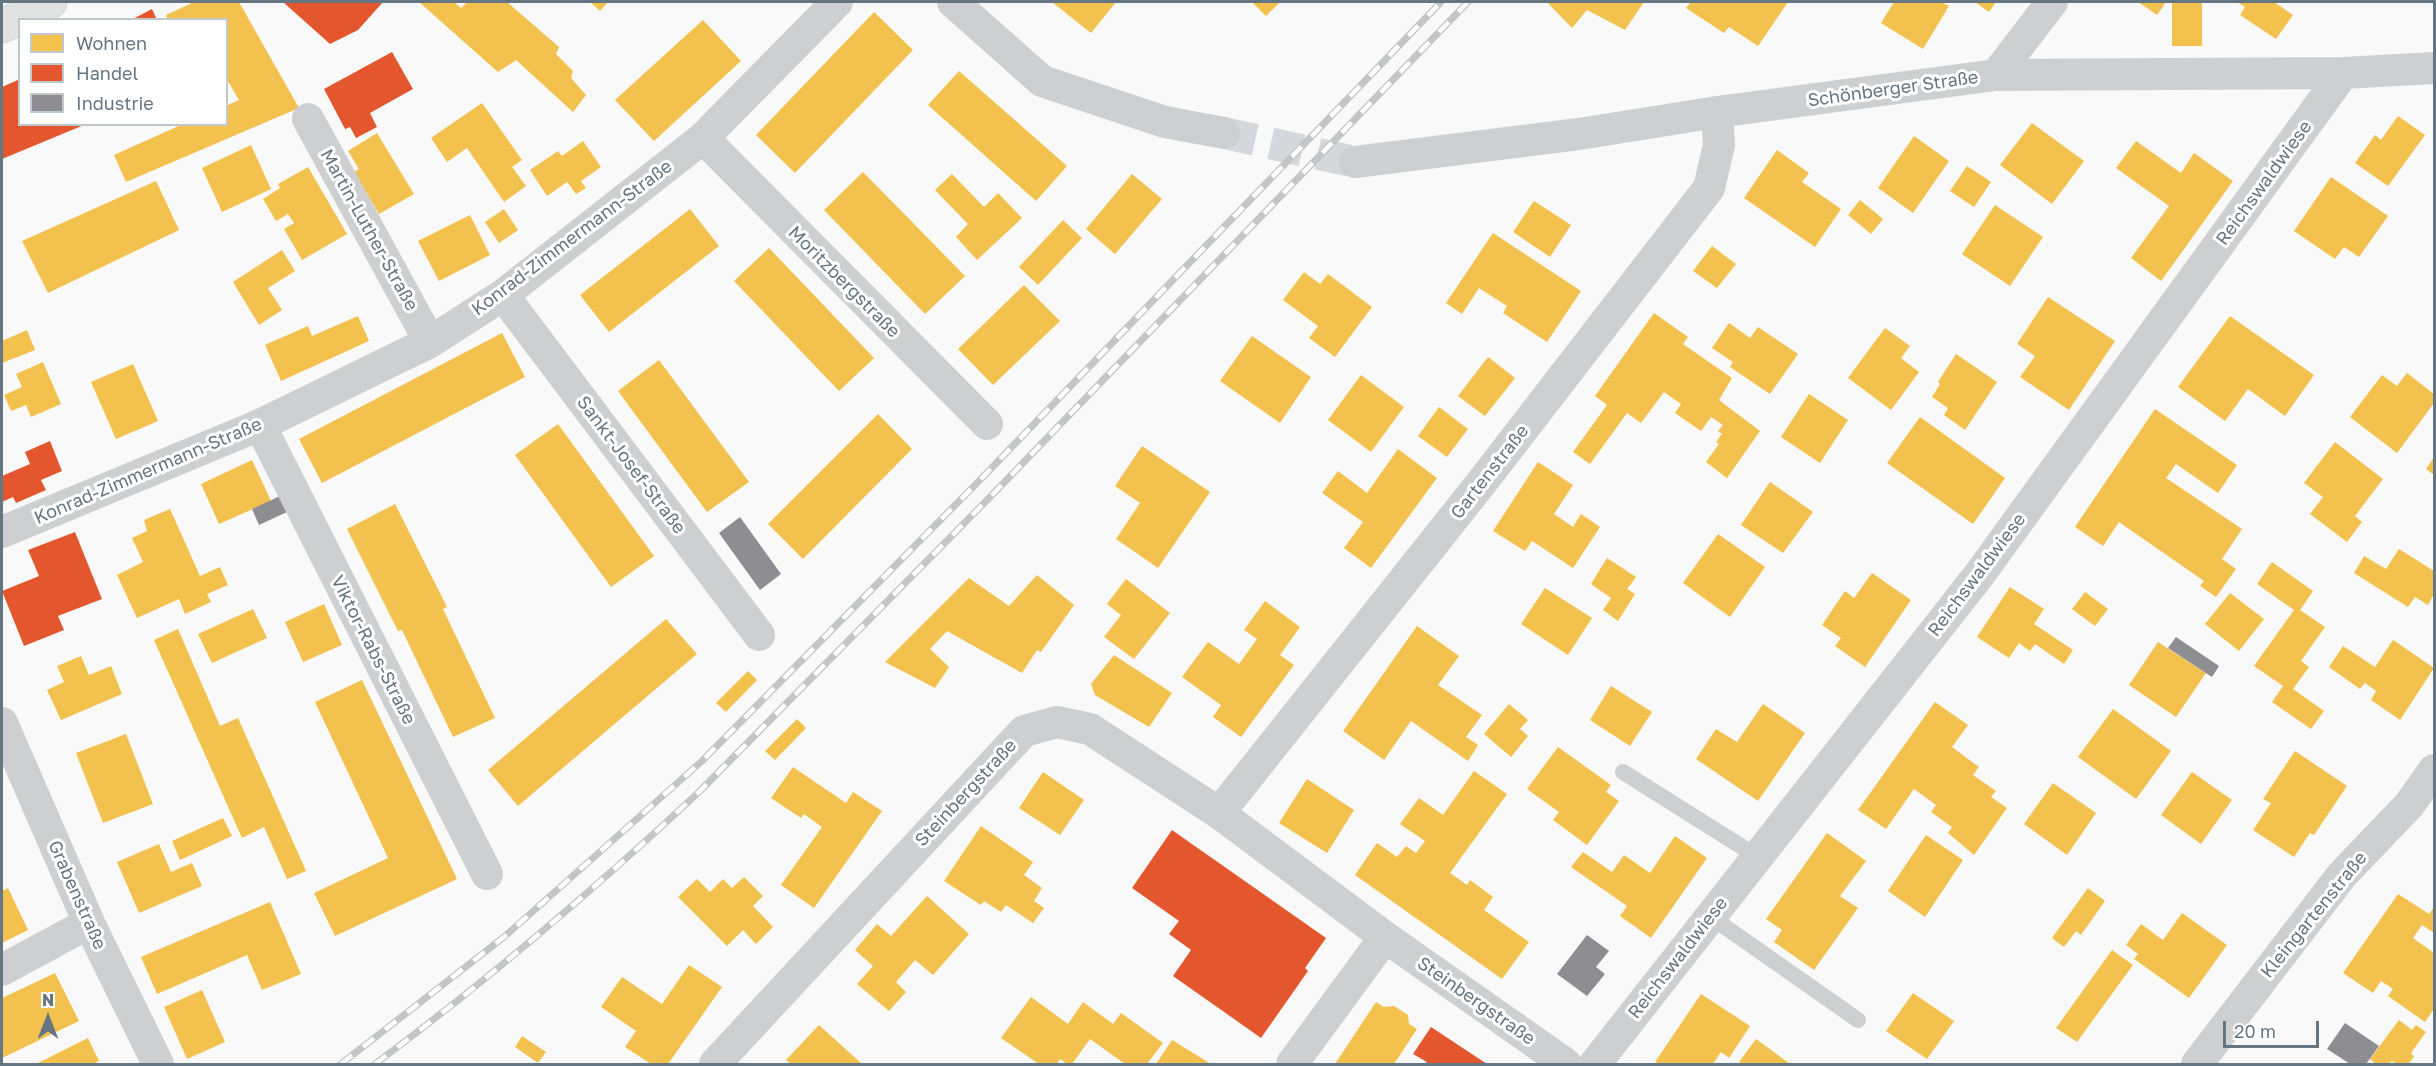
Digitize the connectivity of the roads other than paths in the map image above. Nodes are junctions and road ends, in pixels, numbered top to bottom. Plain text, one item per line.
1 (50, 2) edge
2 (837, 2) edge
3 (952, 2) edge
4 (2052, 2) edge
5 (2, 26) edge
6 (2434, 68) edge
7 (2343, 74) junction
8 (1996, 75) junction
9 (1717, 112) junction
10 (308, 119) dead end
11 (1224, 133) tunnel mouth
12 (703, 138) junction
13 (1355, 162) tunnel mouth
14 (503, 295) junction
15 (430, 342) junction
16 (987, 424) dead end
17 (260, 425) junction
18 (2, 532) edge
19 (759, 636) dead end
20 (2, 723) edge
21 (2434, 770) edge
22 (1623, 772) dead end
23 (1219, 813) junction
24 (1758, 857) junction
25 (487, 874) dead end
26 (1711, 916) junction
27 (89, 923) junction
28 (1385, 937) junction
29 (2, 970) edge
30 (1858, 1020) dead end
31 (723, 1062) edge
32 (158, 1065) edge
33 (1292, 1065) edge
34 (1566, 1065) edge
35 (1595, 1065) edge
36 (2197, 1065) edge

1 - 5 main road
2 - 12 street, Konrad-Zimmermann-Straße
3 - 11 street
4 - 8 street
6 - 7 street, Schönberger Straße
7 - 8 street, Schönberger Straße
7 - 24 street, Reichswaldwiese
8 - 9 street, Schönberger Straße
9 - 13 street, Schönberger Straße
9 - 23 street, Gartenstraße
10 - 15 street, Martin-Luther-Straße
12 - 14 street, Konrad-Zimmermann-Straße
12 - 16 street, Moritzbergstraße
14 - 15 street, Konrad-Zimmermann-Straße
14 - 19 street, Sankt-Josef-Straße
15 - 17 street, Konrad-Zimmermann-Straße
17 - 18 street, Konrad-Zimmermann-Straße
17 - 25 street, Viktor-Rabs-Straße
20 - 27 street, Grabenstraße
21 - 36 street, Kleingartenstraße
22 - 24 lane
23 - 28 street, Steinbergstraße
23 - 31 street, Steinbergstraße
24 - 26 street, Reichswaldwiese
26 - 30 lane
26 - 35 street, Reichswaldwiese
27 - 29 street
27 - 32 street, Grabenstraße
28 - 33 street
28 - 34 street, Steinbergstraße

